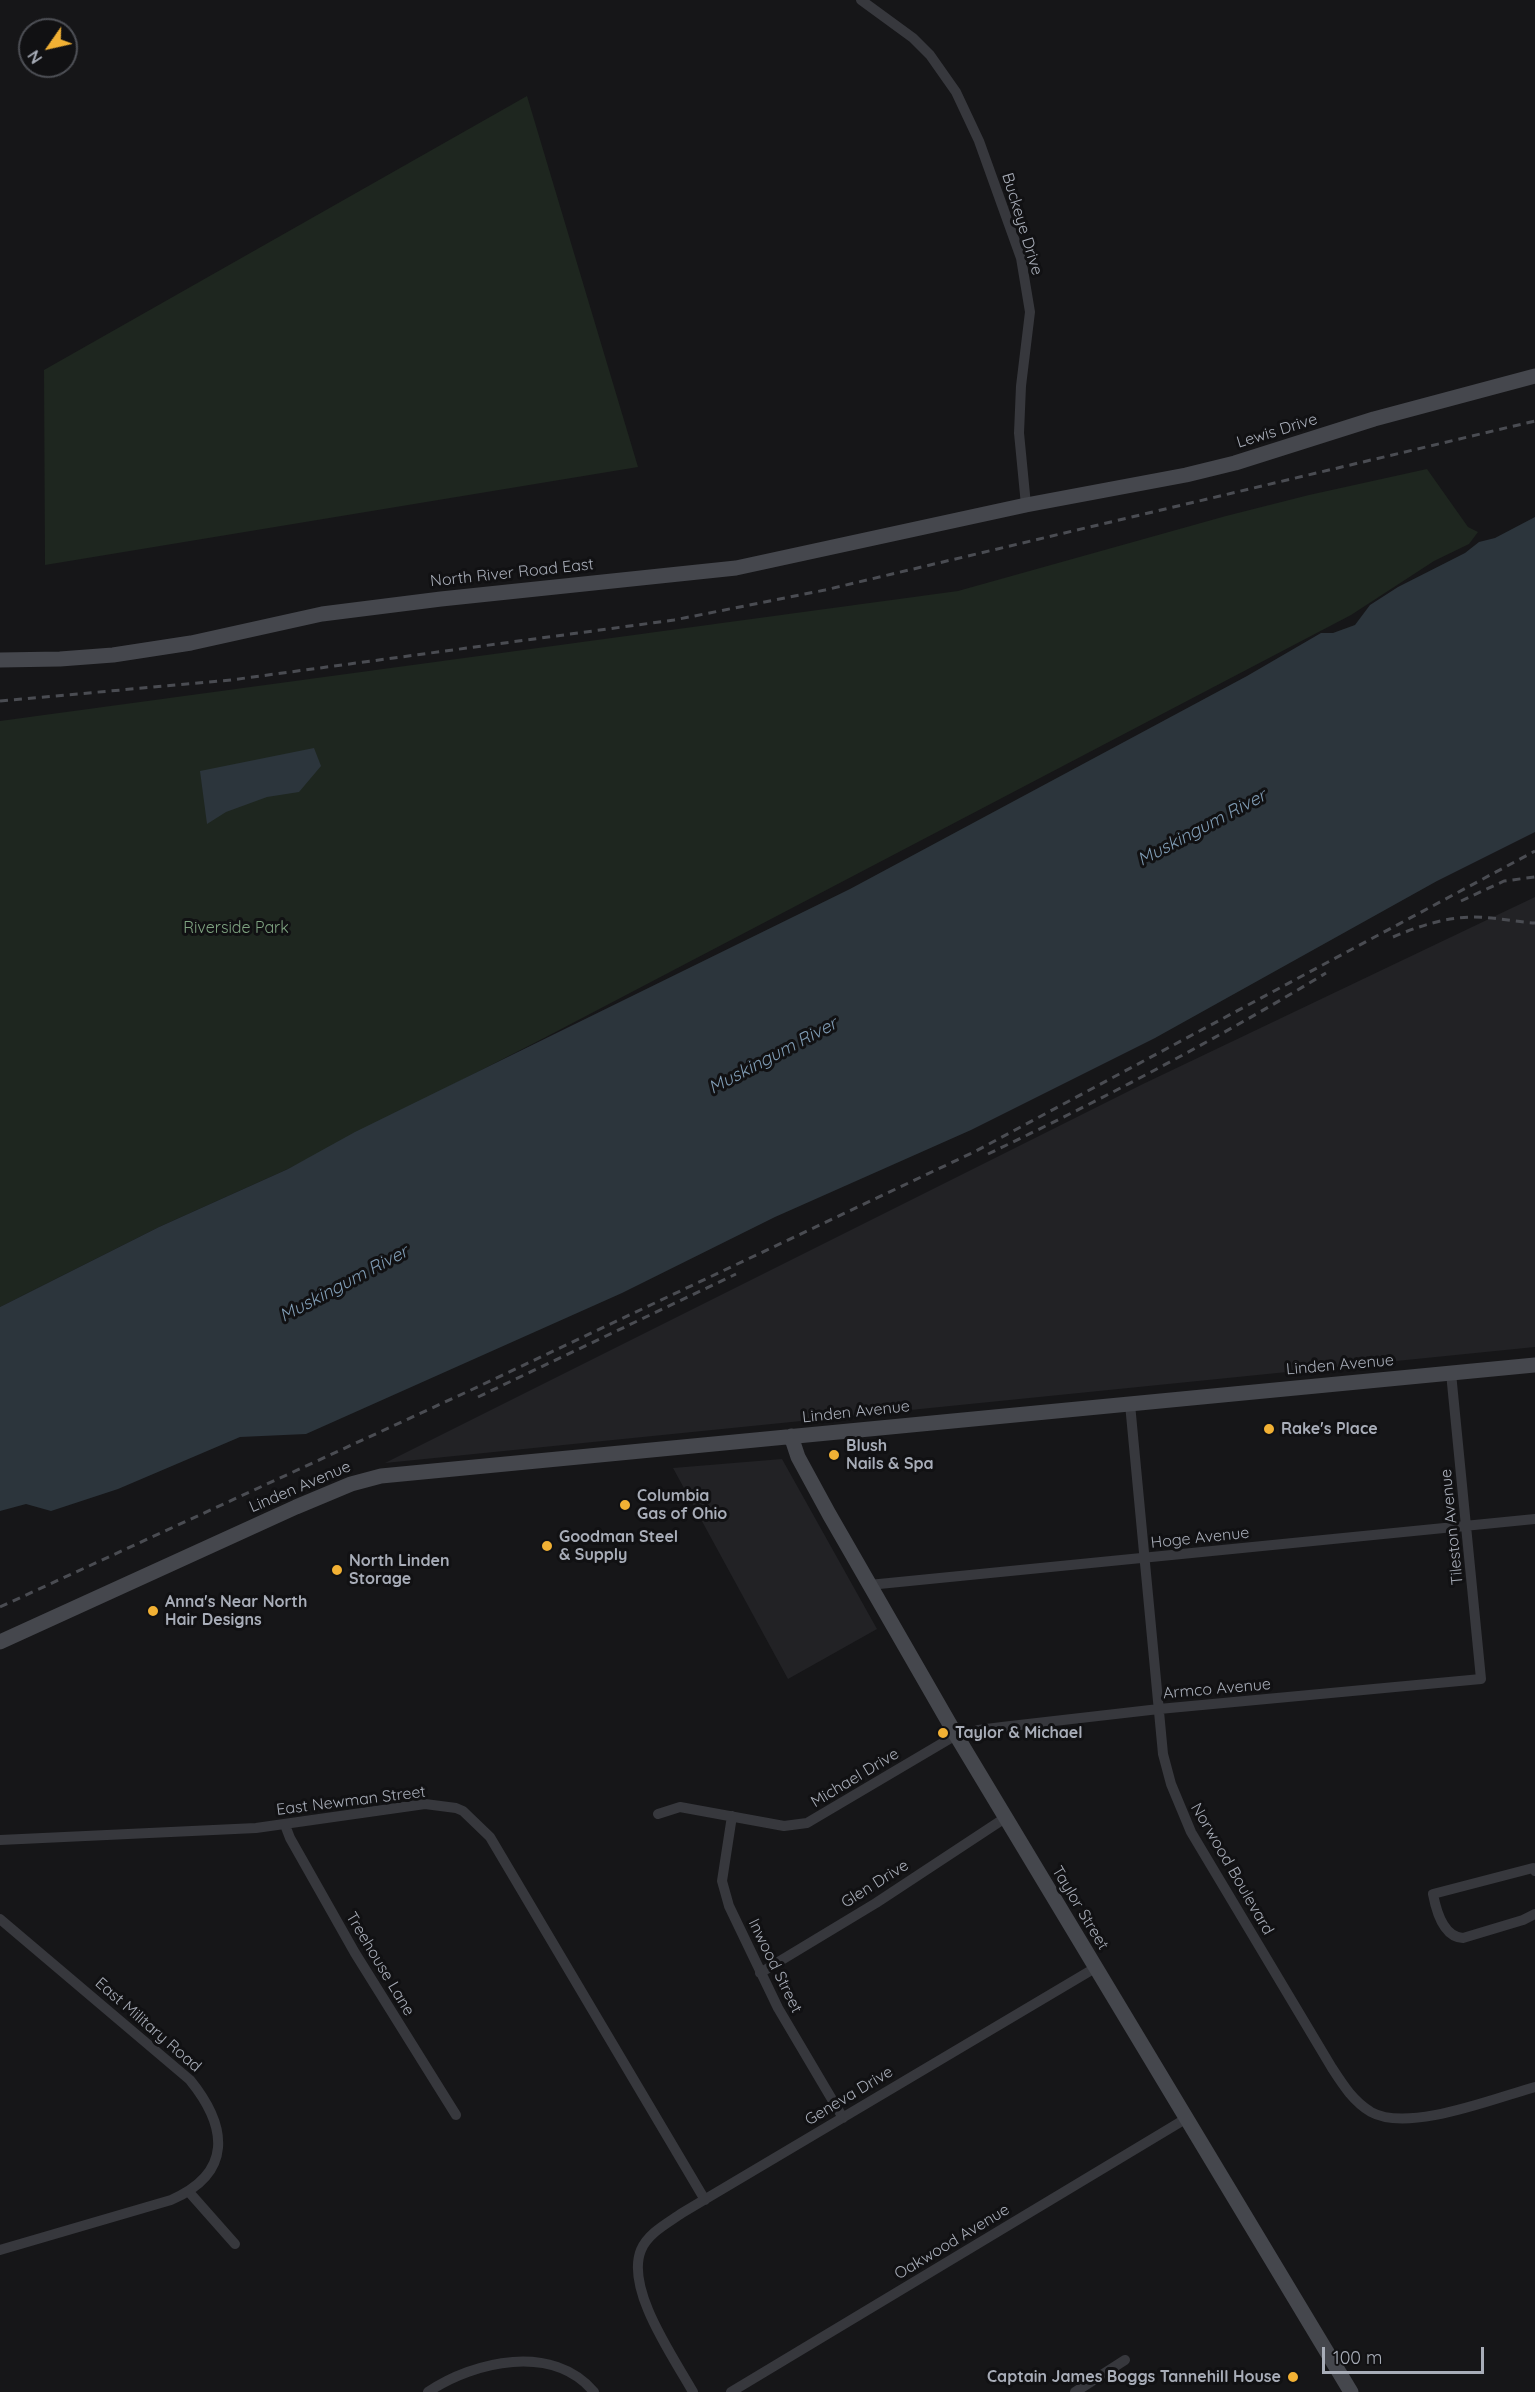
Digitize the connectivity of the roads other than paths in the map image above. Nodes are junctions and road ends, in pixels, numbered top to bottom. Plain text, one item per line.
1 (861, 0) edge
2 (1535, 376) edge
3 (1026, 505) junction
4 (0, 660) edge
5 (1535, 1365) edge
6 (1451, 1373) junction
7 (1131, 1404) junction
8 (791, 1436) junction
9 (1535, 1519) edge
10 (1467, 1527) junction
11 (1144, 1558) junction
12 (868, 1585) junction
13 (0, 1641) edge
14 (1481, 1679) joint
15 (1159, 1709) junction
16 (957, 1737) junction
17 (658, 1814) dead end
18 (732, 1816) junction
19 (1005, 1818) junction
20 (285, 1825) junction
21 (0, 1840) edge
22 (1535, 1871) edge
23 (1535, 1914) edge
24 (0, 1918) edge
25 (1095, 1968) junction
26 (760, 1973) junction
27 (1535, 2087) edge
28 (456, 2115) dead end
29 (843, 2118) junction
30 (1187, 2118) junction
31 (189, 2192) junction
32 (705, 2200) junction
33 (235, 2244) dead end
34 (0, 2250) edge
35 (1125, 2360) dead end
36 (428, 2392) edge
37 (594, 2392) edge
38 (693, 2392) edge
39 (731, 2392) edge
40 (1075, 2392) edge
41 (1351, 2392) edge

1 - 3 street, Buckeye Drive
2 - 3 street, Lewis Drive
3 - 4 street, North River Road East
5 - 6 street, Linden Avenue
6 - 7 street, Linden Avenue
6 - 10 street, Tileston Avenue
7 - 8 street, Linden Avenue
7 - 11 street, Norwood Boulevard
8 - 12 street, Taylor Street
8 - 13 street, Linden Avenue
9 - 10 street, Hoge Avenue
10 - 11 street, Hoge Avenue
10 - 14 street, Tileston Avenue
11 - 12 street, Hoge Avenue
11 - 15 street, Norwood Boulevard
12 - 16 street, Taylor Street
14 - 15 street, Armco Avenue
15 - 16 street, Armco Avenue
15 - 27 street, Norwood Boulevard
16 - 18 street, Michael Drive
16 - 19 street, Taylor Street
17 - 18 street, Michael Drive
18 - 26 street, Inwood Street
19 - 25 street, Taylor Street
19 - 26 street, Glen Drive
20 - 21 street, East Newman Street
20 - 28 street, Treehouse Lane
20 - 32 street, East Newman Street
22 - 23 street
24 - 31 street, East Military Road
25 - 29 street, Geneva Drive
25 - 30 street, Taylor Street
26 - 29 street, Inwood Street
29 - 32 street, Geneva Drive
30 - 39 street, Oakwood Avenue
30 - 41 street, Taylor Street
31 - 33 street
31 - 34 street, East Military Road
32 - 38 street, Geneva Drive
35 - 40 street
36 - 37 street

